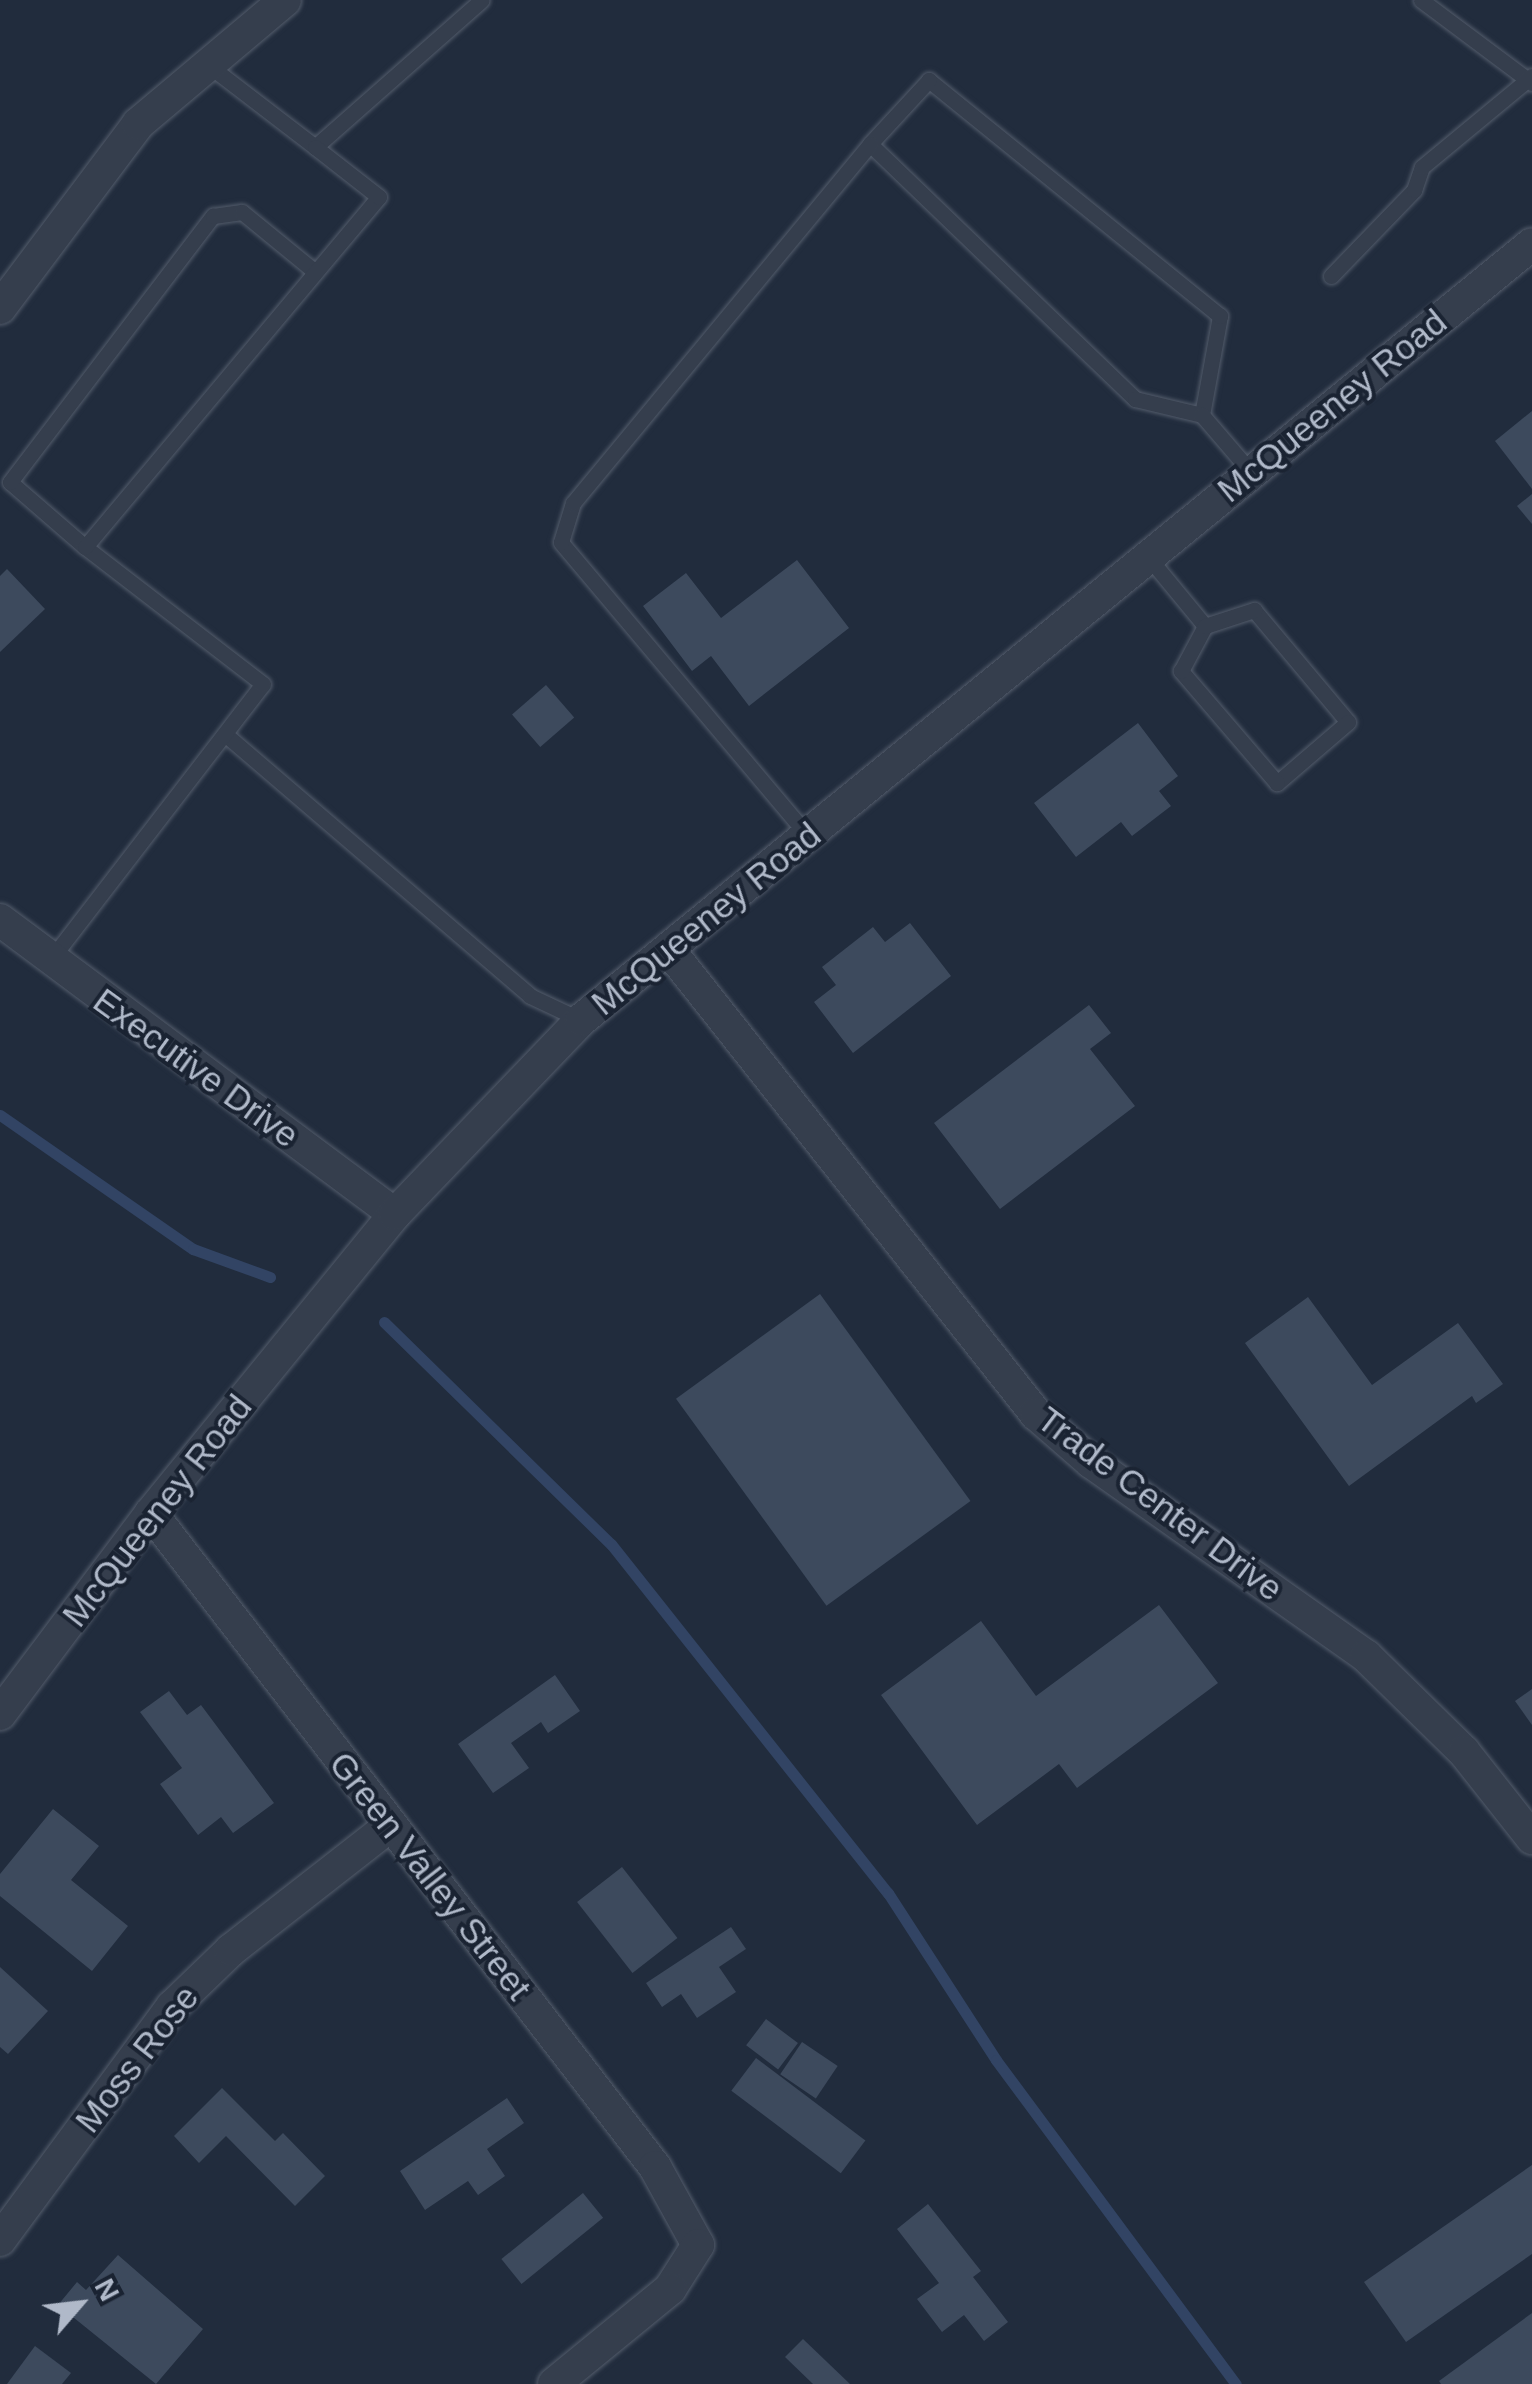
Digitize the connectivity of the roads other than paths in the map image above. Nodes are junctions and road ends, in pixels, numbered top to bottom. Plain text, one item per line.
1 (285, 0) edge
2 (482, 0) edge
3 (1420, 0) edge
4 (207, 64) junction
5 (1531, 80) edge
6 (870, 144) junction
7 (315, 147) junction
8 (1532, 244) edge
9 (314, 271) junction
10 (1332, 276) dead end
11 (0, 308) edge
12 (1202, 415) junction
13 (1250, 470) junction
14 (84, 548) junction
15 (1149, 558) junction
16 (1205, 626) junction
17 (226, 734) junction
18 (809, 837) junction
19 (0, 920) edge
20 (669, 950) junction
21 (50, 961) junction
22 (581, 1020) junction
23 (395, 1214) junction
24 (151, 1513) junction
25 (0, 1714) edge
26 (391, 1825) junction
27 (1532, 1838) edge
28 (0, 2240) edge
29 (554, 2384) edge

1 - 4 street
2 - 7 lane
3 - 5 lane
4 - 7 lane
4 - 11 street
5 - 10 lane
6 - 12 lane
6 - 12 lane
6 - 18 lane
7 - 9 lane
8 - 13 street, McQueeney Road
9 - 14 lane
9 - 14 lane
12 - 13 lane
13 - 15 street, McQueeney Road
14 - 17 lane
15 - 16 lane
15 - 18 street, McQueeney Road
16 - 16 lane
17 - 21 lane
17 - 22 lane
18 - 20 street, McQueeney Road
19 - 21 street, Executive Drive
20 - 22 street, McQueeney Road
20 - 27 street, Trade Center Drive
21 - 23 street, Executive Drive
22 - 23 street, McQueeney Road
23 - 24 street, McQueeney Road
24 - 25 street, McQueeney Road
24 - 26 street, Green Valley Street
26 - 28 street, Moss Rose
26 - 29 street, Green Valley Street

